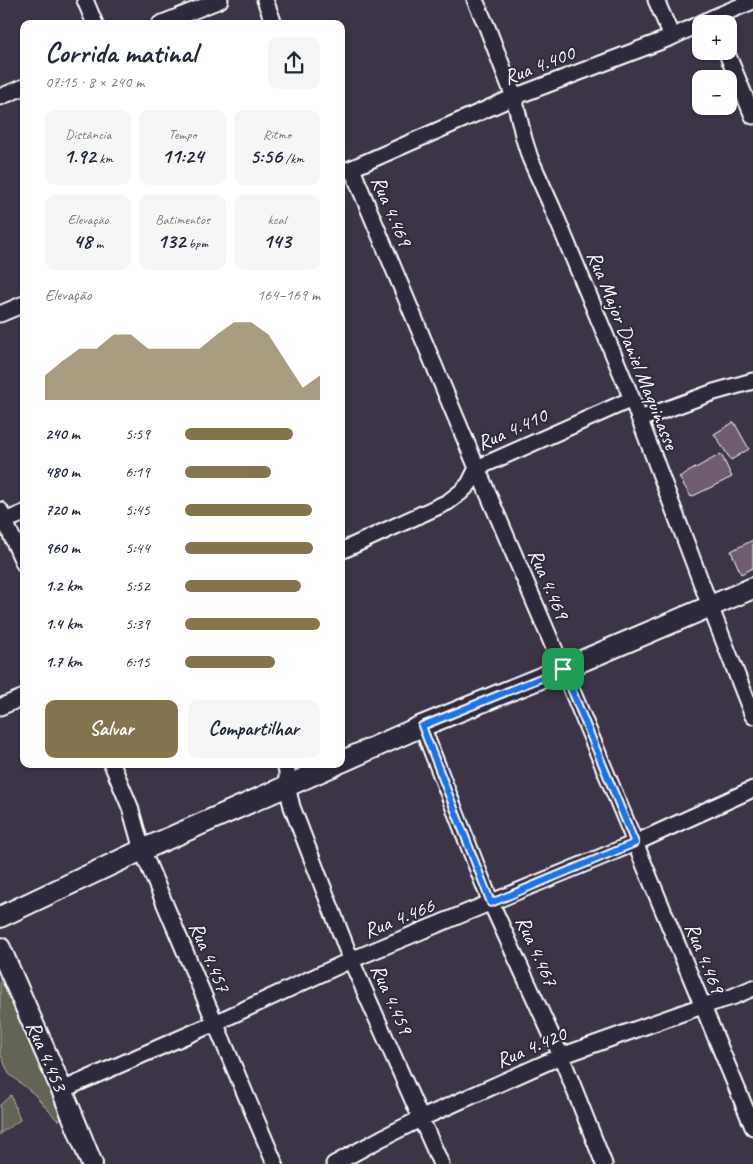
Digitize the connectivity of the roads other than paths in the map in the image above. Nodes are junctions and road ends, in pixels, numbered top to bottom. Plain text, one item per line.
1 (85, 0) edge
2 (220, 0) edge
3 (265, 0) edge
4 (475, 0) edge
5 (656, 0) edge
6 (753, 1) edge
7 (725, 15) edge
8 (93, 20) edge
9 (170, 20) edge
10 (272, 20) edge
11 (692, 29) edge
12 (672, 37) junction
13 (730, 60) edge
14 (20, 88) edge
15 (0, 97) edge
16 (514, 97) junction
17 (753, 116) edge
18 (346, 171) edge
19 (20, 306) edge
20 (0, 314) edge
21 (753, 381) edge
22 (632, 398) junction
23 (640, 419) junction
24 (477, 468) junction
25 (20, 514) edge
26 (2, 518) edge
27 (345, 549) edge
28 (20, 556) edge
29 (753, 588) edge
30 (710, 606) junction
31 (563, 669) junction
32 (20, 699) edge
33 (0, 707) edge
34 (753, 716) edge
35 (422, 726) junction
36 (345, 760) edge
37 (114, 768) edge
38 (286, 768) edge
39 (328, 768) edge
40 (287, 786) junction
41 (753, 789) edge
42 (635, 843) junction
43 (142, 850) junction
44 (491, 903) junction
45 (0, 917) edge
46 (0, 948) edge
47 (351, 960) junction
48 (753, 988) edge
49 (702, 1006) junction
50 (215, 1023) junction
51 (561, 1056) junction
52 (62, 1090) junction
53 (422, 1118) junction
54 (753, 1127) edge
55 (92, 1164) edge
56 (275, 1164) edge
57 (334, 1164) edge
58 (441, 1164) edge
59 (604, 1164) edge

1 - 8 street
2 - 9 street
3 - 10 street
4 - 16 street, Rua Major Daniel Maquinasse
5 - 12 street
6 - 7 street, Rua 4.400
11 - 12 street, Rua 4.400
12 - 16 street, Rua 4.400
13 - 17 street
14 - 15 street
16 - 18 street, Rua 4.400
16 - 22 street, Rua Major Daniel Maquinasse
18 - 24 street, Rua 4.469
19 - 20 street
21 - 23 street
22 - 23 street, Rua Major Daniel Maquinasse
22 - 24 street, Rua 4.410
23 - 30 street, Rua Major Daniel Maquinasse
24 - 27 street, Rua 4.410
24 - 31 street, Rua 4.469
25 - 26 street
26 - 28 street
29 - 30 street
30 - 31 street
30 - 34 street, Rua Major Daniel Maquinasse
31 - 35 street
31 - 42 street, Rua 4.469
32 - 33 street
35 - 36 street
35 - 44 street, Rua 4.467
37 - 43 street, Rua 4.457
38 - 40 street, Rua 4.459
39 - 40 street
40 - 43 street
40 - 47 street, Rua 4.459
41 - 42 street, Rua 4.466
42 - 44 street, Rua 4.466
42 - 49 street, Rua 4.469
43 - 45 street
43 - 50 street, Rua 4.457
44 - 47 street, Rua 4.466
44 - 51 street, Rua 4.467
46 - 52 street, Rua 4.453
47 - 50 street, Rua 4.466
47 - 53 street, Rua 4.459
48 - 49 street, Rua 4.420
49 - 51 street, Rua 4.420
49 - 54 street, Rua 4.469
50 - 52 street, Rua 4.466
50 - 56 street, Rua 4.457
51 - 53 street, Rua 4.420
51 - 59 street, Rua 4.467
52 - 55 street, Rua 4.453
53 - 57 street, Rua 4.420
53 - 58 street, Rua 4.459

